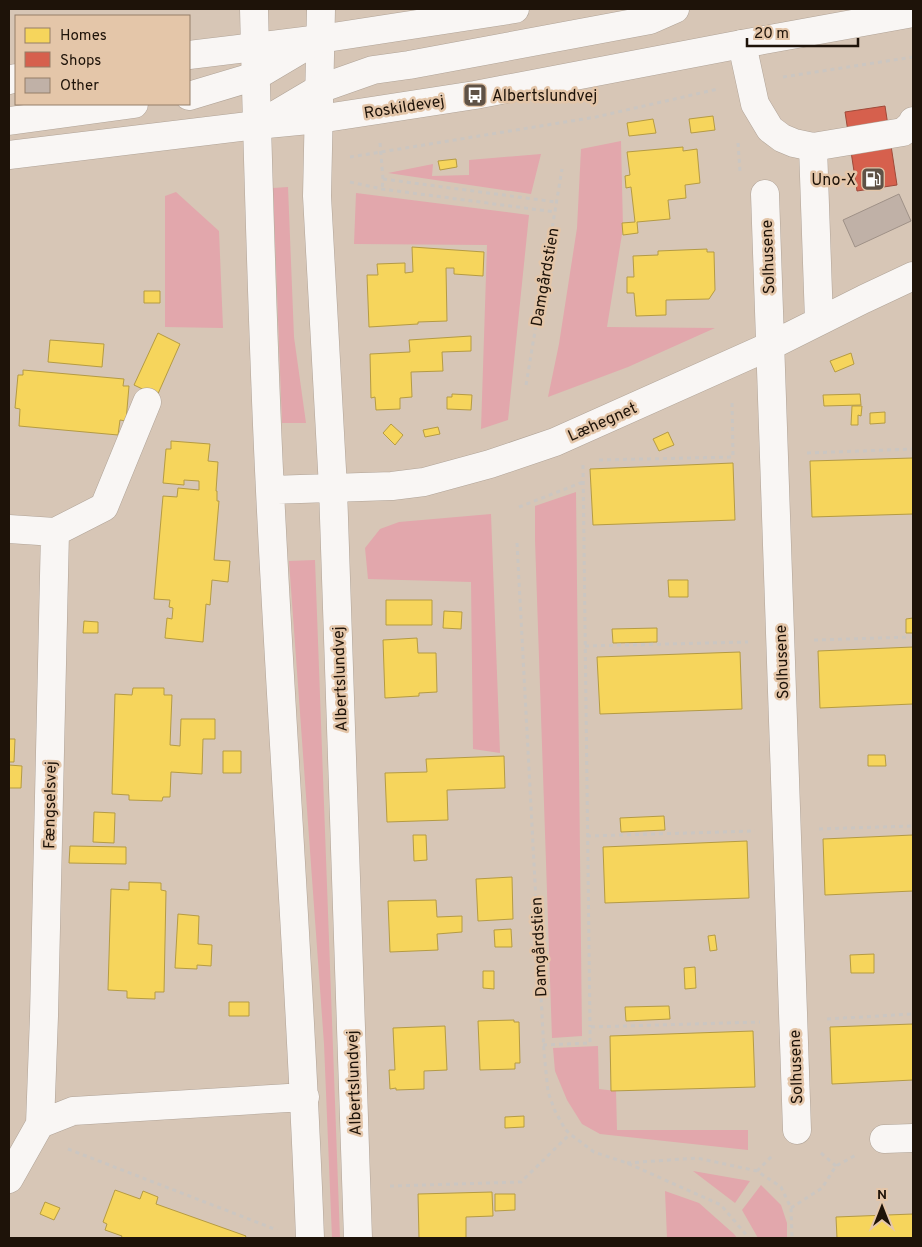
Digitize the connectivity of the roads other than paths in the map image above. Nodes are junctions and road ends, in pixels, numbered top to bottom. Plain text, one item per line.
1 (254, 9) edge
2 (321, 9) edge
3 (515, 9) edge
4 (675, 9) edge
5 (913, 14) edge
6 (320, 39) junction
7 (742, 44) junction
8 (255, 46) junction
9 (190, 54) edge
10 (256, 76) junction
11 (319, 89) junction
12 (190, 96) edge
13 (127, 105) edge
14 (319, 119) junction
15 (9, 121) edge
16 (913, 121) edge
17 (257, 125) junction
18 (812, 147) junction
19 (9, 155) edge
20 (765, 194) dead end
21 (913, 277) edge
22 (819, 321) junction
23 (770, 346) junction
24 (147, 402) dead end
25 (332, 488) junction
26 (270, 490) junction
27 (9, 529) edge
28 (55, 532) junction
29 (305, 1097) junction
30 (37, 1130) junction
31 (797, 1130) dead end
32 (913, 1138) edge
33 (884, 1139) road end
34 (9, 1180) edge
35 (310, 1238) edge
36 (358, 1238) edge

1 - 8 street
2 - 6 street, Albertslundvej
3 - 6 street
4 - 11 street
5 - 7 street, Roskildevej
6 - 8 street
6 - 10 street
6 - 11 street, Albertslundvej
7 - 14 street, Roskildevej
7 - 18 street
8 - 9 street
8 - 10 street
10 - 12 street
10 - 17 street
11 - 14 street, Albertslundvej
11 - 17 street
13 - 15 street
14 - 17 street, Roskildevej
14 - 25 street, Albertslundvej
16 - 18 street
17 - 19 street, Roskildevej
17 - 26 street
18 - 22 street
20 - 23 street, Solhusene
21 - 22 street, Læhegnet
22 - 23 street, Læhegnet
23 - 25 street, Læhegnet
23 - 31 street, Solhusene
24 - 28 street
25 - 26 street, Læhegnet
25 - 36 street, Albertslundvej
26 - 29 street
27 - 28 street
28 - 30 street, Fængselsvej
29 - 30 street
29 - 35 street
30 - 34 street, Fængselsvej
32 - 33 street

